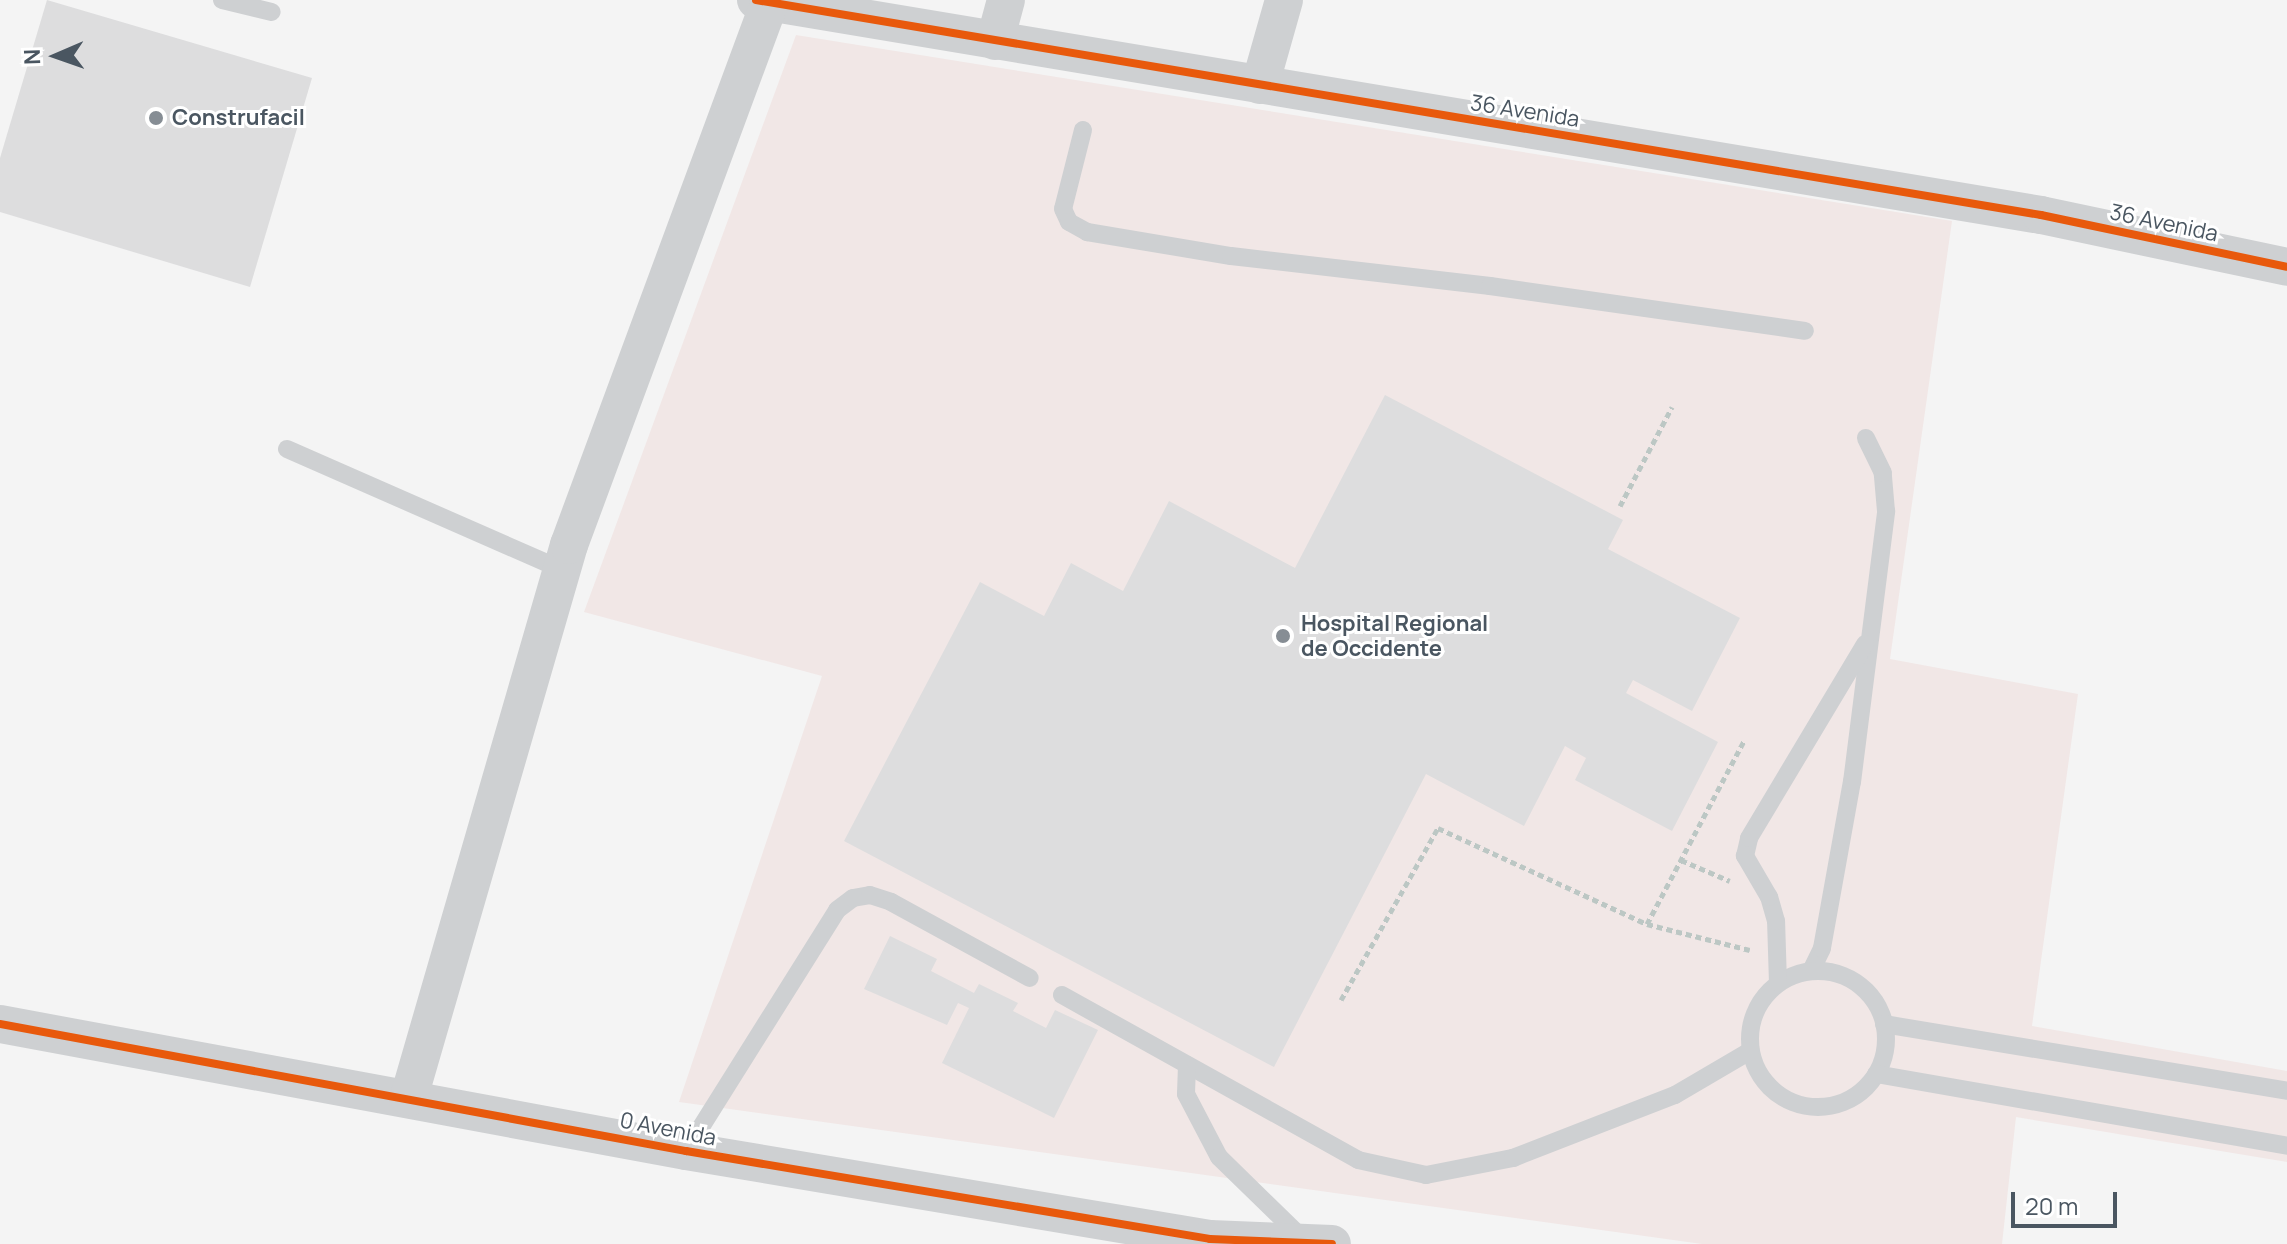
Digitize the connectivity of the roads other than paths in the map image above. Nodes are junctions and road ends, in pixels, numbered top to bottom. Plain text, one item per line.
1 (222, 0) edge
2 (1006, 0) edge
3 (1284, 0) edge
4 (763, 2) edge
5 (272, 12) dead end
6 (995, 41) junction
7 (1260, 85) junction
8 (1083, 130) dead end
9 (2287, 267) edge
10 (1805, 331) dead end
11 (1866, 438) dead end
12 (287, 449) dead end
13 (562, 570) junction
14 (1869, 638) junction
15 (1811, 971) junction
16 (1030, 978) dead end
17 (1778, 983) junction
18 (1062, 995) dead end
19 (0, 1024) edge
20 (1884, 1024) junction
21 (1750, 1051) junction
22 (1187, 1065) junction
23 (1876, 1074) junction
24 (2287, 1091) edge
25 (409, 1097) junction
26 (2287, 1146) edge
27 (686, 1151) junction
28 (1319, 1243) edge

1 - 5 lane
2 - 6 street
3 - 7 street
4 - 6 street, 36 Avenida
4 - 13 street
6 - 7 street, 36 Avenida
7 - 9 street, 36 Avenida
8 - 10 lane
11 - 14 lane
12 - 13 lane
13 - 25 street
14 - 15 lane
14 - 17 lane
15 - 17 lane
15 - 20 lane
16 - 27 lane
17 - 21 lane
18 - 22 lane
19 - 25 street, 0 Avenida
20 - 23 lane
20 - 24 lane
21 - 22 lane
21 - 23 lane
22 - 28 lane
23 - 26 lane
25 - 27 street, 0 Avenida
27 - 28 street, 0 Avenida

